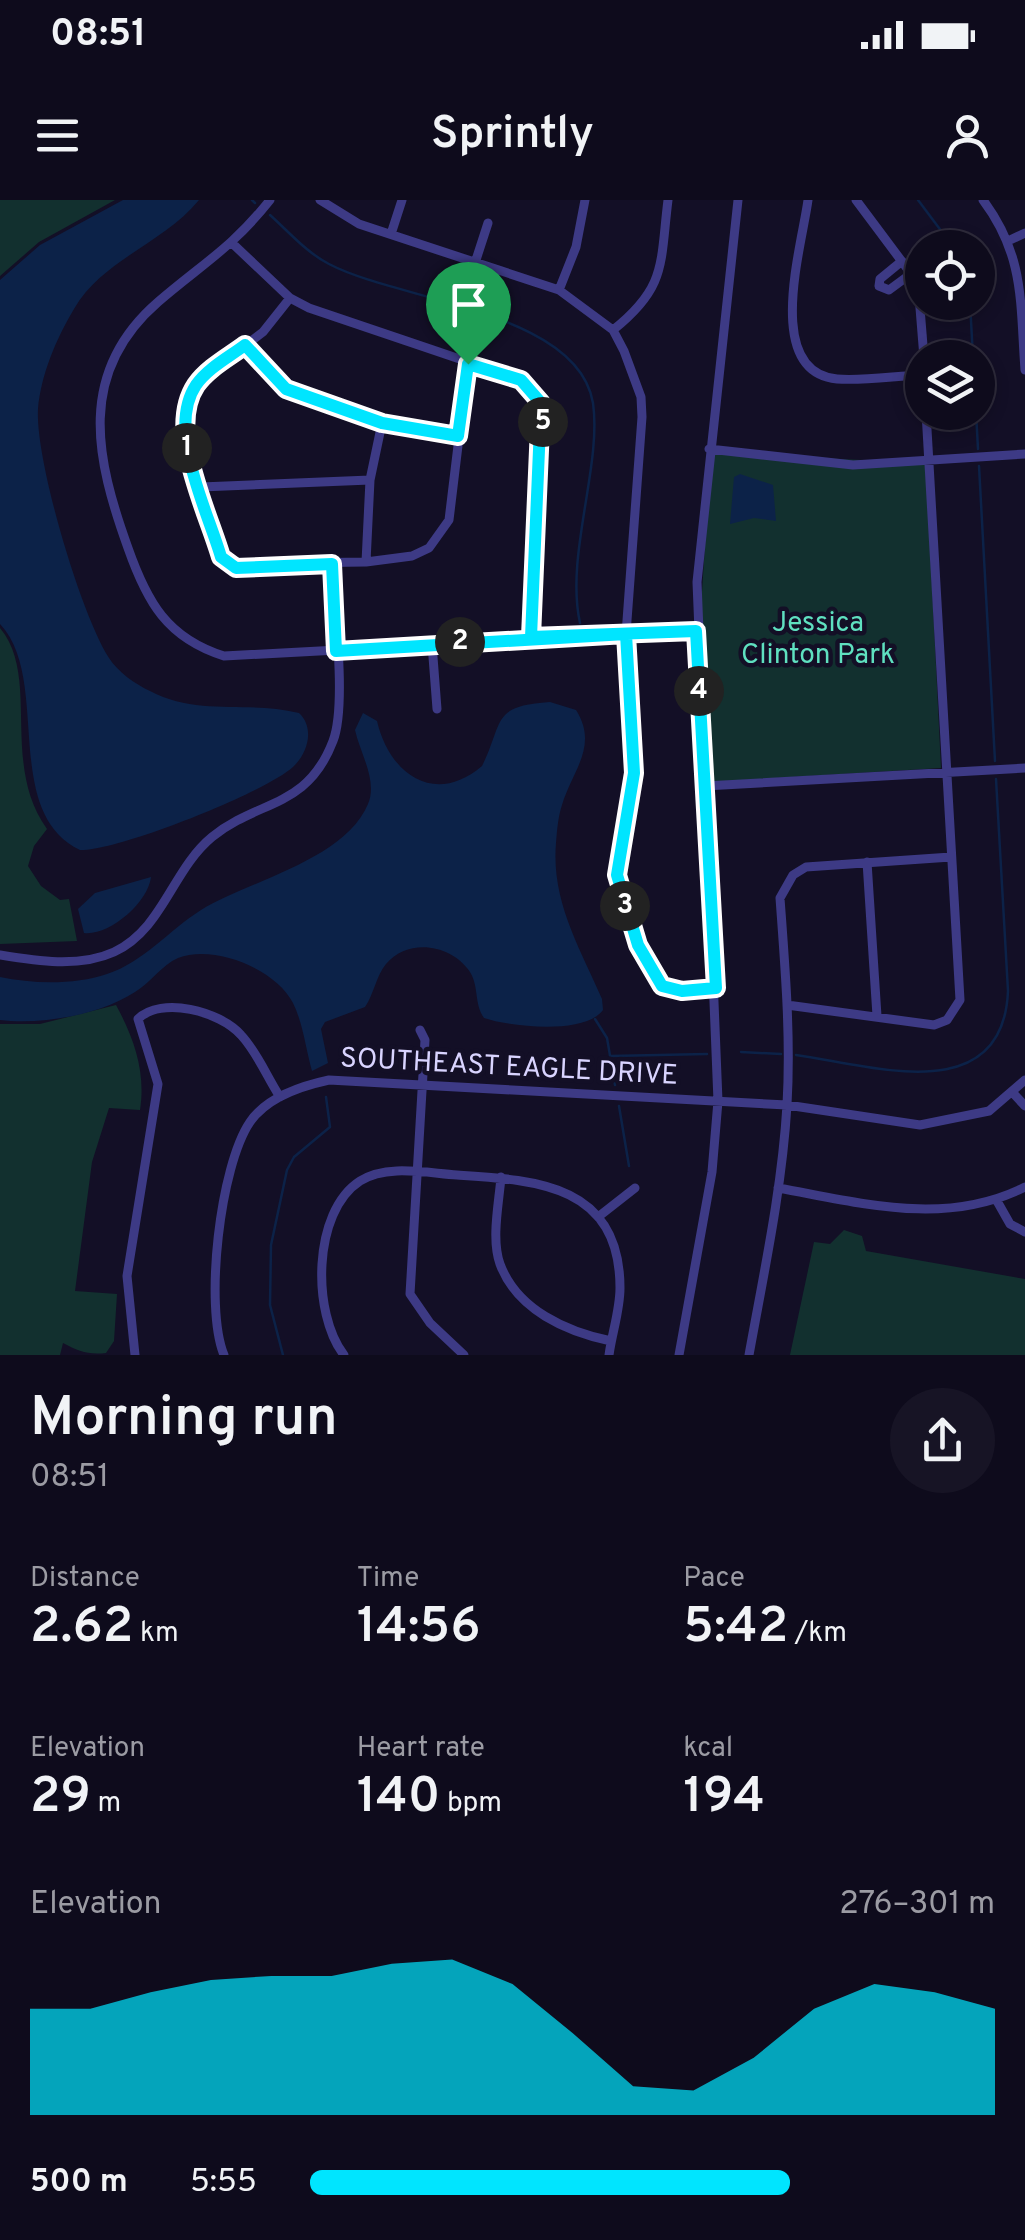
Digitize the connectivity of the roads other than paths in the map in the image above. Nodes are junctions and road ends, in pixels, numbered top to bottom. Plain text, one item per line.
1 (270, 200) edge
2 (320, 200) edge
3 (402, 200) edge
4 (585, 200) edge
5 (668, 200) edge
6 (738, 200) edge
7 (808, 200) edge
8 (856, 200) edge
9 (983, 200) edge
10 (488, 223) dead end
11 (1025, 233) edge
12 (390, 234) junction
13 (1010, 240) junction
14 (234, 244) junction
15 (902, 260) junction
16 (475, 262) junction
17 (905, 264) edge
18 (905, 278) edge
19 (559, 290) junction
20 (290, 298) junction
21 (613, 330) junction
22 (245, 345) junction
23 (468, 364) junction
24 (1025, 370) edge
25 (905, 376) edge
26 (382, 423) junction
27 (927, 430) edge
28 (458, 436) junction
29 (708, 449) junction
30 (1025, 454) edge
31 (929, 460) junction
32 (370, 480) junction
33 (201, 487) junction
34 (366, 562) junction
35 (332, 564) junction
36 (696, 631) junction
37 (626, 634) junction
38 (531, 637) junction
39 (432, 644) junction
40 (336, 651) junction
41 (437, 709) dead end
42 (1025, 768) edge
43 (946, 772) junction
44 (705, 786) junction
45 (951, 857) junction
46 (867, 862) junction
47 (0, 955) edge
48 (716, 988) junction
49 (788, 1004) junction
50 (878, 1016) junction
51 (420, 1030) dead end
52 (1025, 1080) edge
53 (422, 1086) junction
54 (1014, 1093) junction
55 (280, 1097) junction
56 (718, 1101) junction
57 (787, 1105) junction
58 (1025, 1106) edge
59 (418, 1172) junction
60 (501, 1178) junction
61 (1025, 1187) edge
62 (635, 1188) dead end
63 (778, 1188) junction
64 (997, 1201) junction
65 (598, 1217) junction
66 (1025, 1232) edge
67 (611, 1341) junction
68 (135, 1355) edge
69 (224, 1355) edge
70 (344, 1355) edge
71 (464, 1355) edge
72 (609, 1355) edge
73 (679, 1355) edge
74 (749, 1355) edge

1 - 14 street
2 - 12 street
3 - 12 street
4 - 19 street
5 - 21 street
6 - 29 street
7 - 25 street
8 - 15 street
9 - 13 street
10 - 16 street
11 - 13 street
12 - 16 street
13 - 24 street
14 - 20 street
14 - 40 street
15 - 17 street
15 - 18 street
16 - 19 street
19 - 21 street
20 - 22 street
20 - 23 street
21 - 37 street
22 - 26 street
22 - 33 street
23 - 28 street
23 - 38 street
26 - 28 street
26 - 32 street
27 - 31 street
28 - 34 street
29 - 31 street
29 - 36 street
30 - 31 street
31 - 43 street
32 - 33 street
32 - 34 street
33 - 35 street
34 - 35 street
35 - 40 street
36 - 37 street
36 - 44 street
37 - 38 street
37 - 48 street
38 - 39 street
39 - 40 street
39 - 41 street
40 - 47 street
42 - 43 street
43 - 44 street
43 - 45 street
44 - 48 street
45 - 46 street
45 - 50 street
46 - 49 street
46 - 50 street
48 - 56 street
49 - 50 street
49 - 57 street
51 - 53 street
52 - 54 street
53 - 55 street, SOUTHEAST EAGLE DRIVE
53 - 56 street, SOUTHEAST EAGLE DRIVE
53 - 59 street
54 - 57 street, SOUTHEAST EAGLE DRIVE
54 - 58 street
55 - 68 street
55 - 69 street, SOUTHEAST EAGLE DRIVE
56 - 57 street, SOUTHEAST EAGLE DRIVE
56 - 73 street
57 - 63 street
59 - 60 street
59 - 70 street
59 - 71 street
60 - 65 street
60 - 67 street
61 - 64 street
62 - 65 street
63 - 64 street
63 - 74 street
64 - 66 street
65 - 67 street
67 - 72 street

